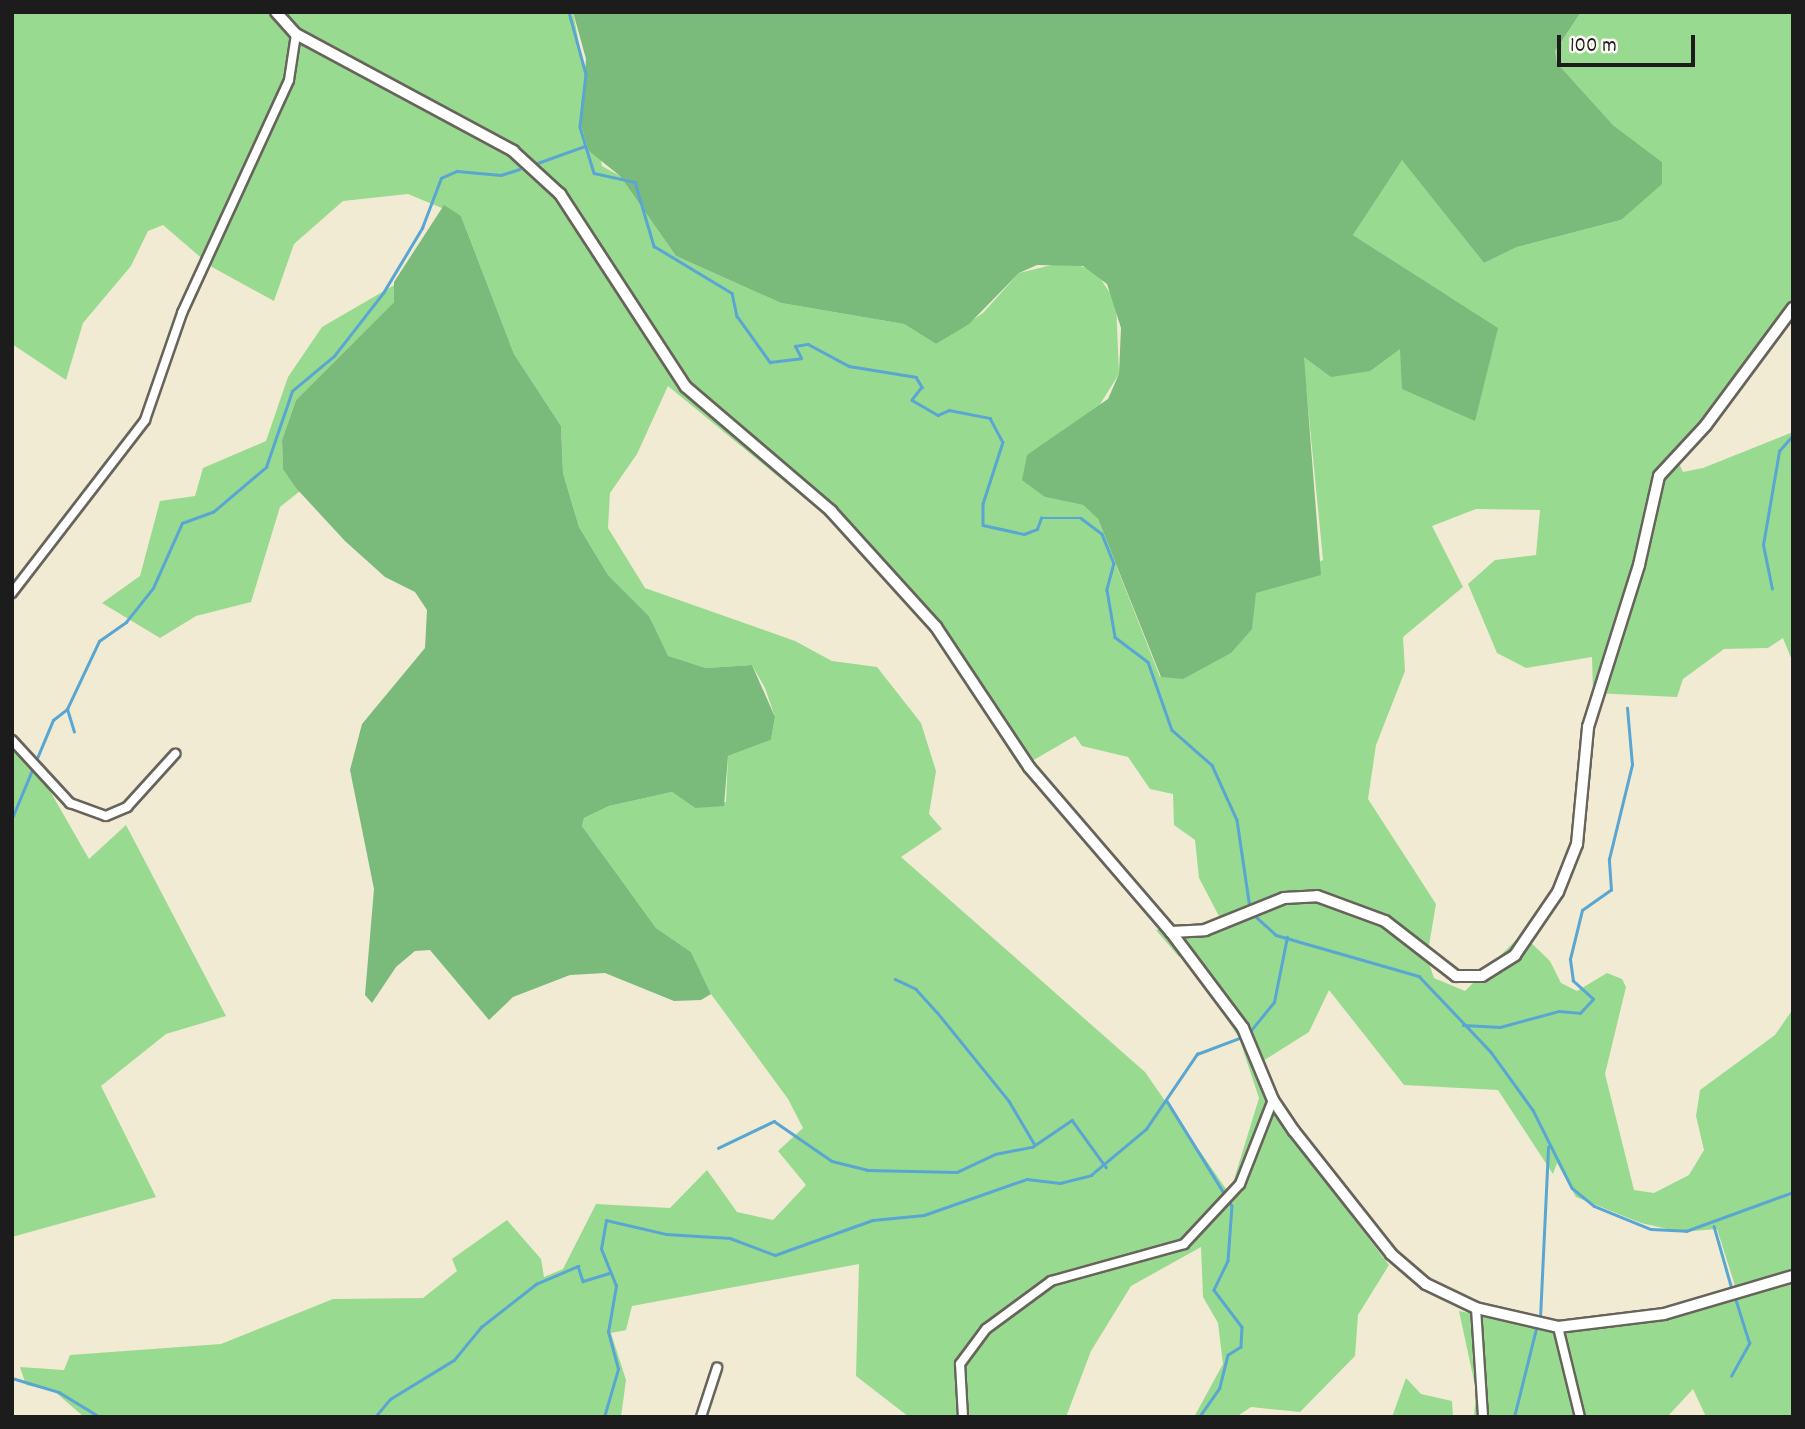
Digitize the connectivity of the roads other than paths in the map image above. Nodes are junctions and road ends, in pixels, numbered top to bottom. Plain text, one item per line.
1 (276, 12) edge
2 (296, 34) junction
3 (1793, 309) edge
4 (12, 593) edge
5 (12, 740) edge
6 (175, 754) dead end
7 (1171, 932) junction
8 (1273, 1100) junction
9 (1793, 1276) edge
10 (1476, 1308) junction
11 (1558, 1327) junction
12 (717, 1368) dead end
13 (701, 1417) edge
14 (962, 1417) edge
15 (1483, 1417) edge
16 (1580, 1417) edge

1 - 2 street
2 - 4 street
2 - 7 street
3 - 7 street
5 - 6 street
7 - 8 street
8 - 10 street
8 - 14 street
9 - 11 street
10 - 11 street
10 - 15 street
11 - 16 street
12 - 13 street

